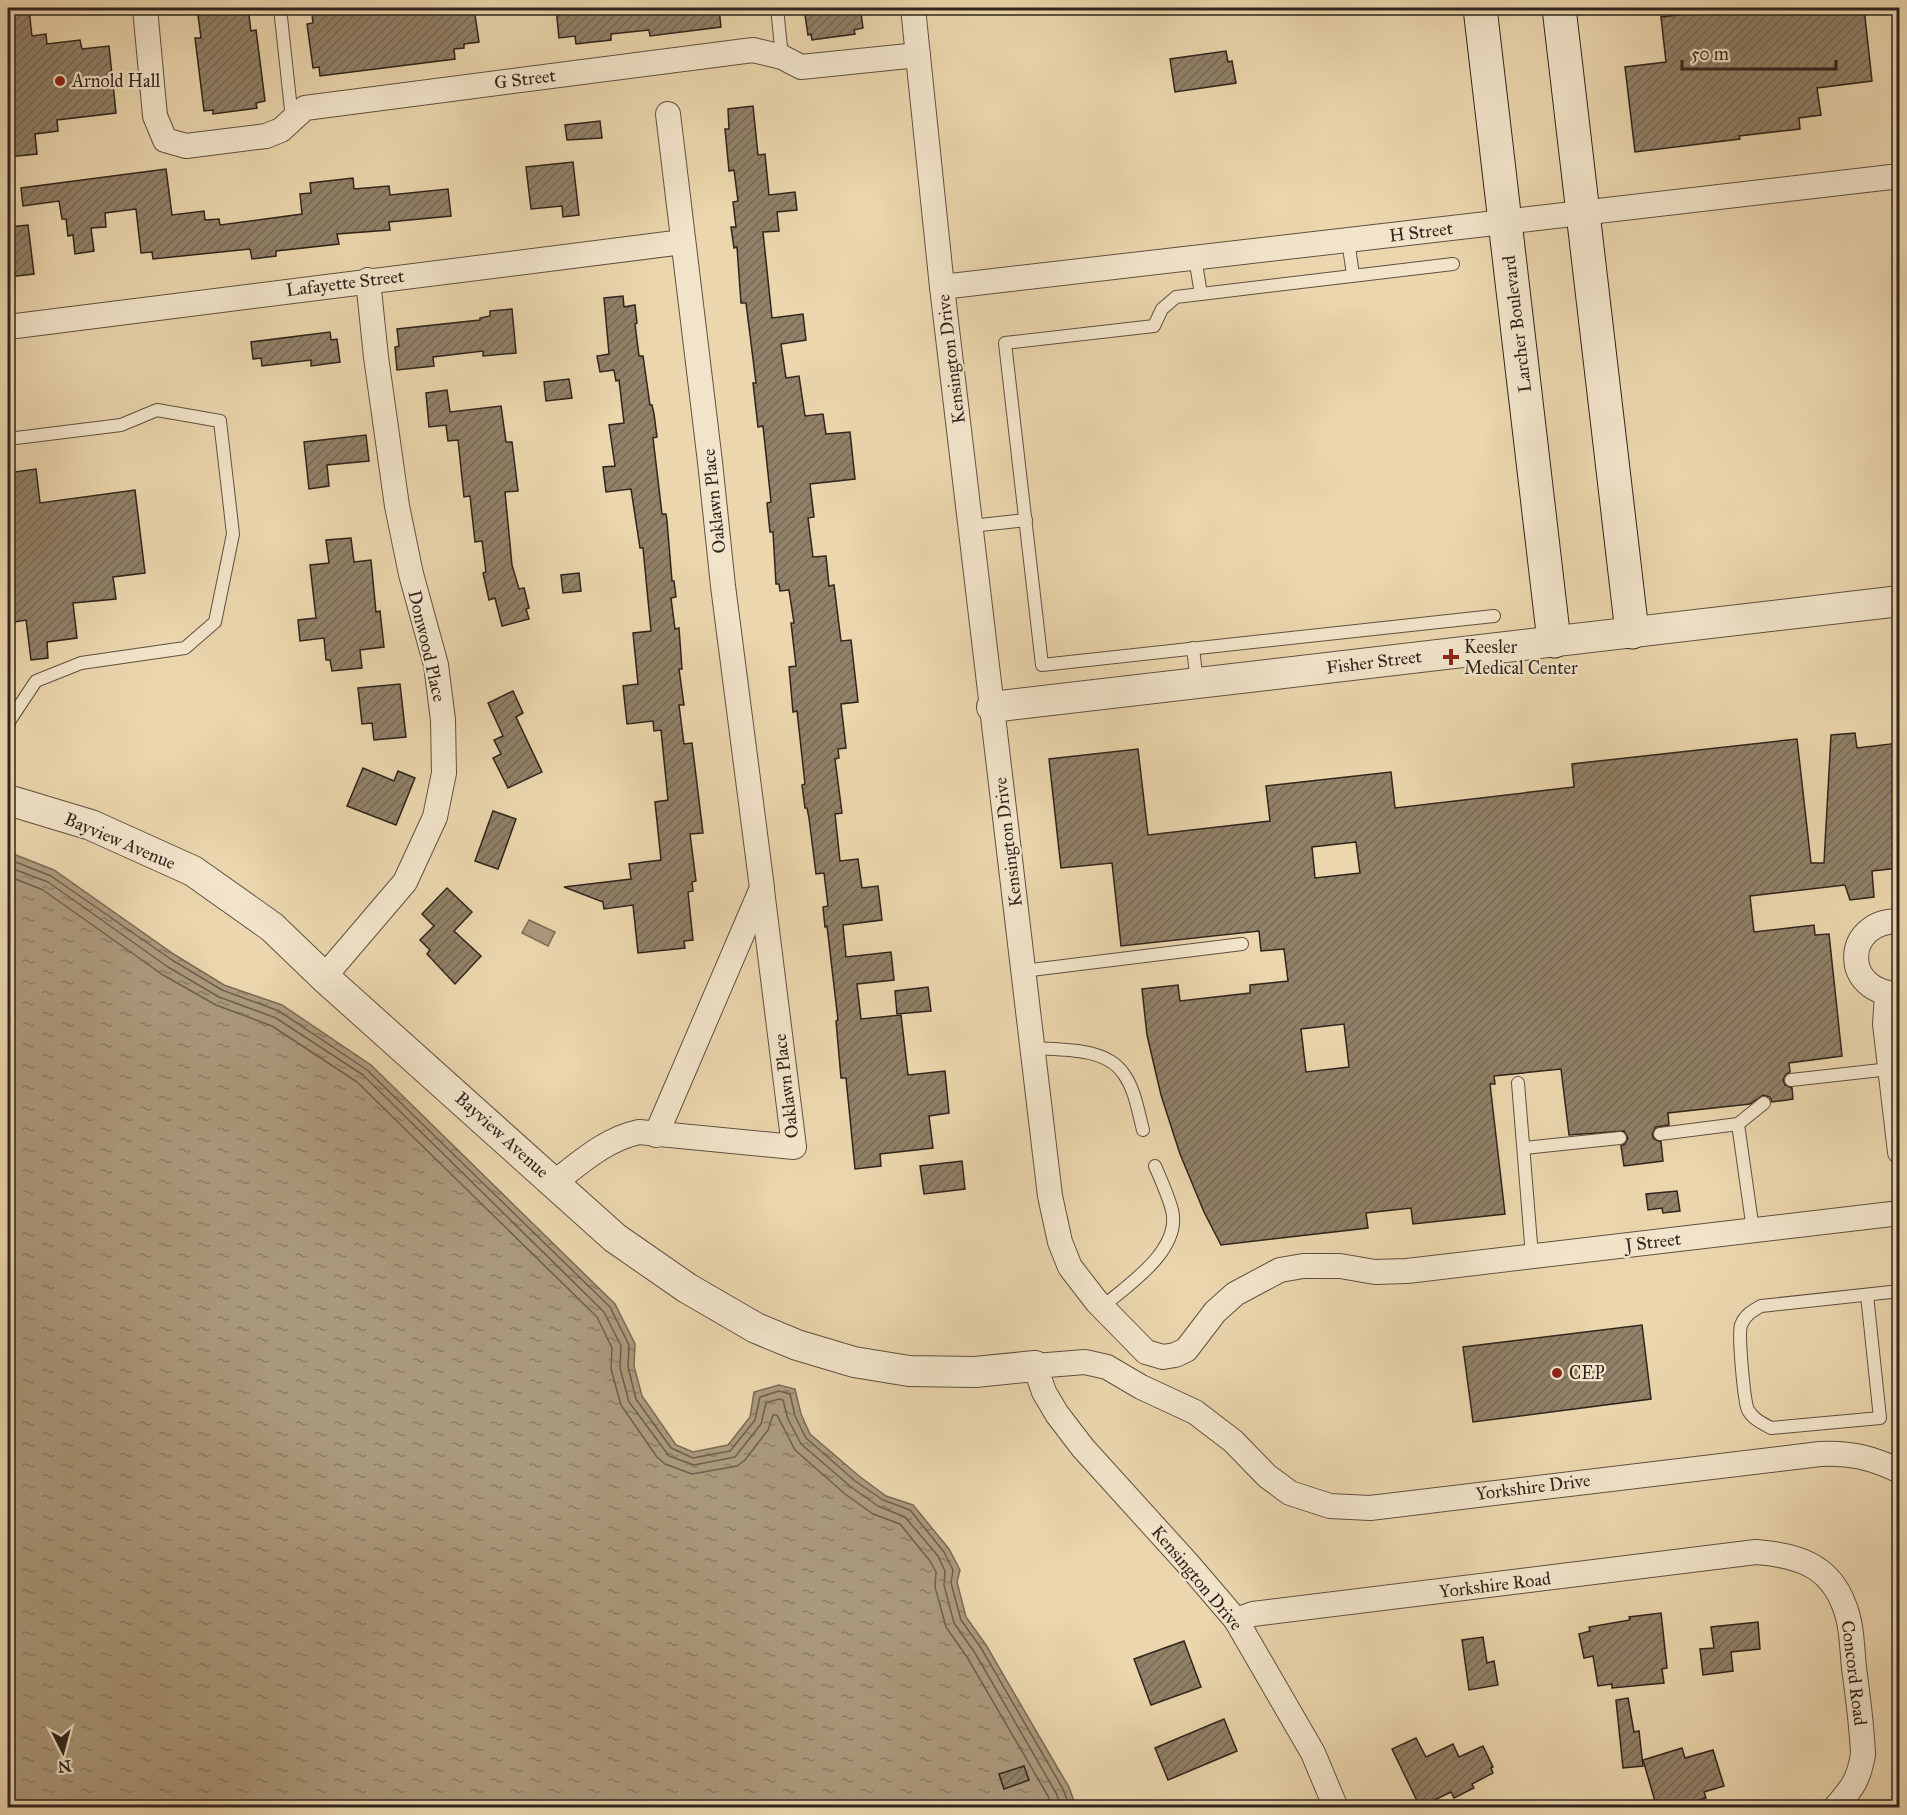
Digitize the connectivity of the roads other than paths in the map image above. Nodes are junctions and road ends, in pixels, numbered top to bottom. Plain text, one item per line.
1 (145, 8) edge
2 (280, 8) edge
3 (777, 8) edge
4 (913, 8) edge
5 (1480, 8) edge
6 (1559, 8) edge
7 (918, 55) junction
8 (782, 57) junction
9 (668, 114) dead end
10 (292, 119) junction
11 (1899, 176) edge
12 (1583, 214) junction
13 (1505, 222) junction
14 (1348, 240) junction
15 (683, 242) junction
16 (1195, 258) junction
17 (1453, 264) dead end
18 (1353, 275) junction
19 (368, 280) junction
20 (942, 287) junction
21 (1201, 294) junction
22 (8, 327) edge
23 (8, 439) edge
24 (1026, 520) junction
25 (971, 526) junction
26 (1899, 602) edge
27 (1494, 616) dead end
28 (1632, 632) junction
29 (1554, 641) junction
30 (1193, 648) junction
31 (1197, 683) junction
32 (992, 707) junction
33 (8, 727) edge
34 (8, 800) edge
35 (762, 888) junction
36 (1899, 921) edge
37 (1242, 944) dead end
38 (1023, 970) junction
39 (324, 977) junction
40 (1893, 994) edge
41 (1033, 1048) junction
42 (1890, 1069) junction
43 (1791, 1080) dead end
44 (1518, 1083) dead end
45 (1764, 1102) dead end
46 (1897, 1103) edge
47 (1738, 1124) junction
48 (1143, 1130) dead end
49 (1660, 1134) dead end
50 (656, 1135) junction
51 (1620, 1137) dead end
52 (1524, 1148) junction
53 (1899, 1152) edge
54 (1155, 1166) dead end
55 (555, 1182) junction
56 (1899, 1213) edge
57 (1754, 1230) junction
58 (1532, 1257) junction
59 (1407, 1271) joint
60 (1899, 1291) edge
61 (1867, 1295) junction
62 (1102, 1307) junction
63 (1035, 1366) junction
64 (1899, 1471) edge
65 (1756, 1552) joint
66 (1236, 1620) junction
67 (1336, 1808) edge
68 (1835, 1808) edge

1 - 10 street, G Street
2 - 10 lane
3 - 8 lane
4 - 7 street, Kensington Drive
5 - 13 main road, Larcher Boulevard
6 - 12 main road
7 - 8 street, G Street
7 - 20 street, Kensington Drive
8 - 10 street, G Street
9 - 15 street, Oaklawn Place
11 - 12 street, H Street
12 - 13 street, H Street
12 - 28 main road
13 - 14 street, H Street
13 - 29 main road, Larcher Boulevard
14 - 16 street, H Street
14 - 18 lane
15 - 19 street, Lafayette Street
15 - 35 street, Oaklawn Place
16 - 20 street, H Street
16 - 21 lane
17 - 18 lane
18 - 21 lane
19 - 22 street, Lafayette Street
19 - 39 street, Donwood Place
20 - 25 street, Kensington Drive
21 - 24 lane
23 - 33 lane
24 - 25 lane
24 - 30 lane
25 - 32 street, Kensington Drive
26 - 28 street, Fisher Street
27 - 30 lane
28 - 29 street, Fisher Street
29 - 31 street, Fisher Street
30 - 31 lane
31 - 32 street, Fisher Street
32 - 38 street, Kensington Drive
34 - 39 street, Bayview Avenue
35 - 50 street
35 - 50 street, Oaklawn Place
36 - 40 street
37 - 38 lane
38 - 41 street, Kensington Drive
39 - 55 street, Bayview Avenue
40 - 42 street
41 - 48 lane
41 - 62 street, Kensington Drive
42 - 43 lane
42 - 46 street
44 - 52 lane
45 - 47 lane
46 - 53 street
47 - 49 lane
47 - 57 lane
50 - 55 street, Oaklawn Place
51 - 52 lane
52 - 58 lane
54 - 62 lane
55 - 63 street, Bayview Avenue
56 - 57 street, J Street
57 - 58 street, J Street
58 - 59 street, J Street
59 - 62 street, Kensington Drive
60 - 61 lane
61 - 61 lane
63 - 64 street, Yorkshire Drive
63 - 66 street, Kensington Drive
65 - 66 street, Yorkshire Road
65 - 68 street, Concord Road
66 - 67 street, Kensington Drive

